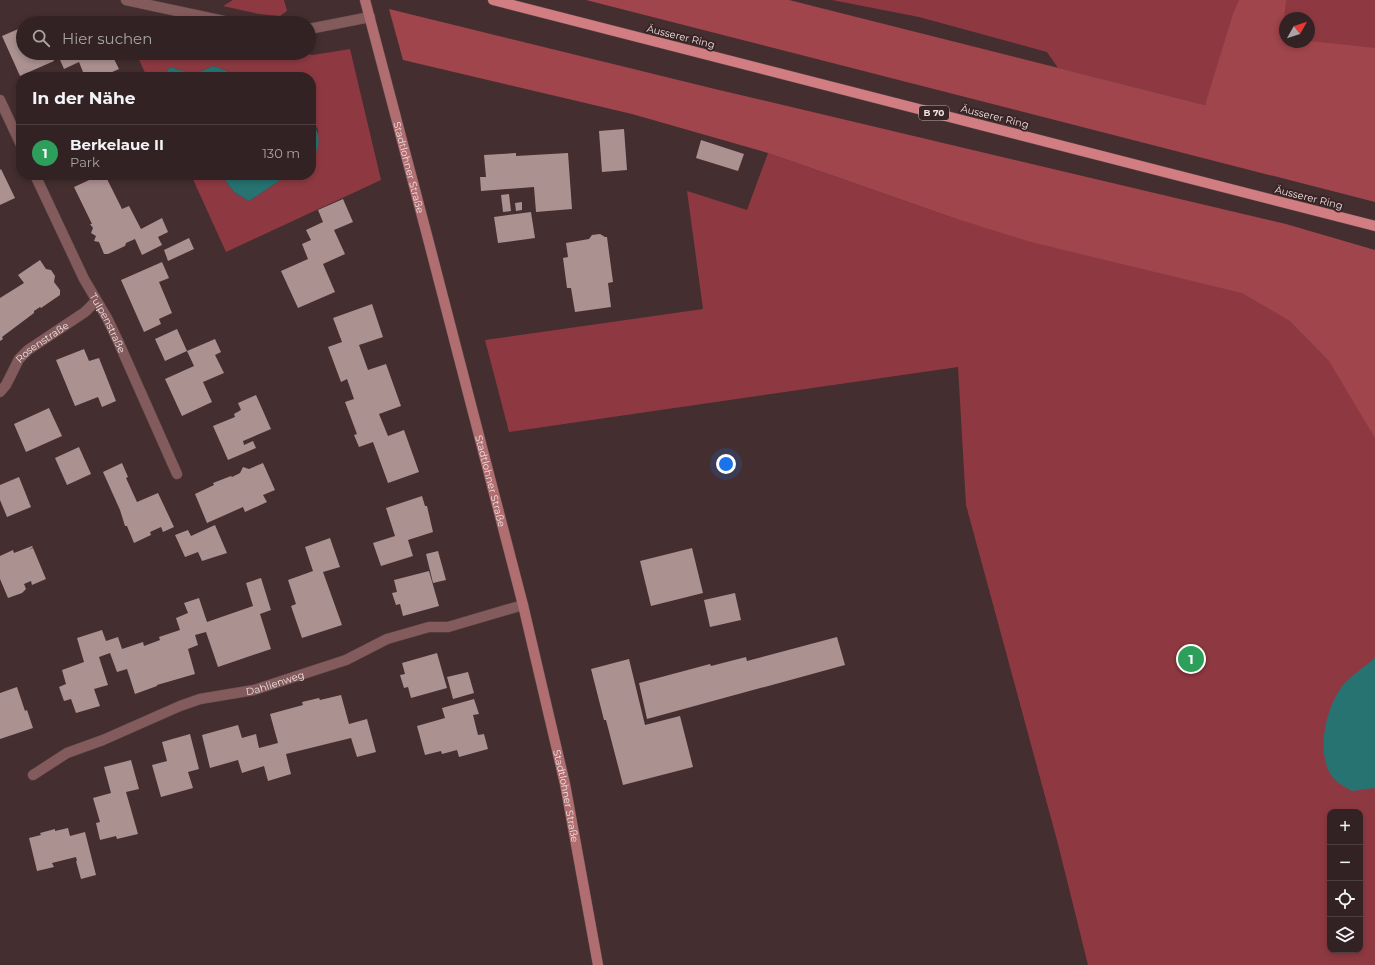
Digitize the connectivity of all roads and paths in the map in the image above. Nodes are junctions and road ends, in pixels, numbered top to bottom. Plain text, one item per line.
1 (126, 0) edge
2 (365, 0) edge
3 (492, 0) edge
4 (200, 16) edge
5 (370, 17) junction
6 (316, 28) edge
7 (0, 100) edge
8 (16, 134) edge
9 (37, 180) edge
10 (1375, 226) edge
11 (96, 301) junction
12 (0, 392) edge
13 (177, 474) dead end
14 (523, 604) junction
15 (33, 775) dead end
16 (598, 965) edge

1 - 4 street
2 - 5 street, Stadtlohner Straße
3 - 10 main road, Äusserer Ring / B 70
5 - 6 street
5 - 14 street, Stadtlohner Straße
7 - 8 street
9 - 11 street, Tulpenstraße
11 - 12 street, Rosenstraße
11 - 13 street, Tulpenstraße
14 - 15 street, Dahlienweg
14 - 16 street, Stadtlohner Straße

